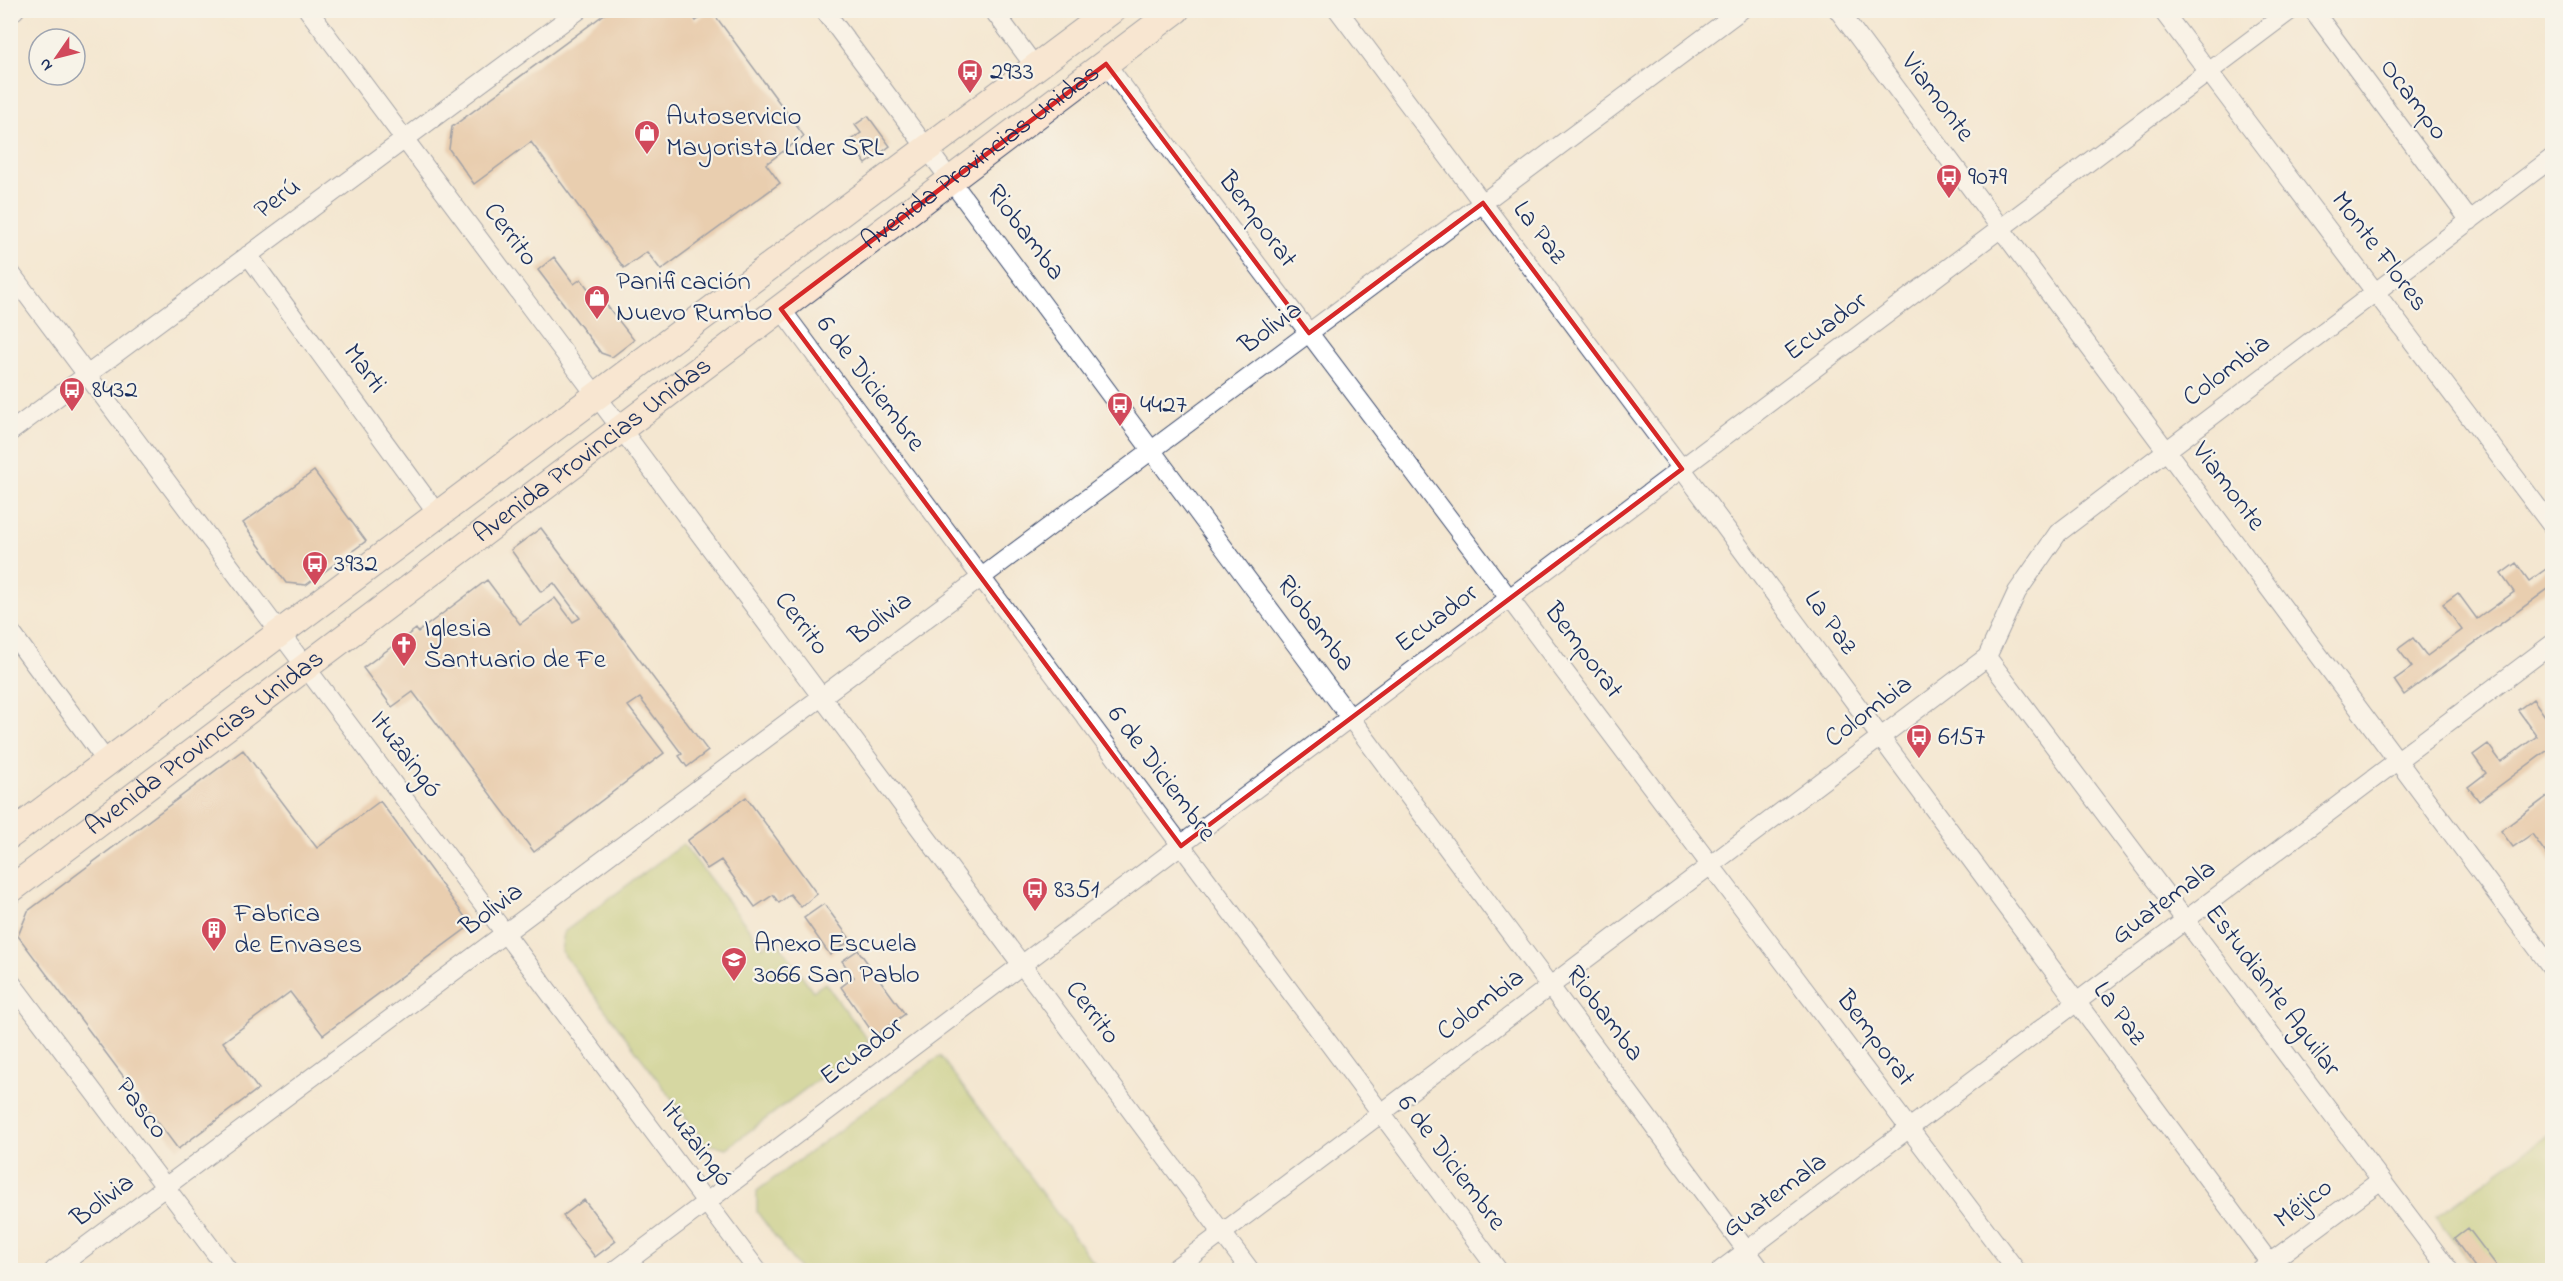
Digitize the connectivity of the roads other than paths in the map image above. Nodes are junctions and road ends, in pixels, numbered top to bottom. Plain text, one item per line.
1 (15, 10) edge
2 (308, 10) edge
3 (579, 10) edge
4 (824, 10) edge
5 (993, 10) edge
6 (1112, 10) edge
7 (1176, 10) edge
8 (1338, 10) edge
9 (1741, 10) edge
10 (1838, 10) edge
11 (2162, 10) edge
12 (2290, 10) edge
13 (2313, 10) edge
14 (10, 14) edge
15 (1106, 64) junction
16 (1036, 68) junction
17 (2209, 72) junction
18 (404, 139) junction
19 (928, 148) junction
20 (2553, 158) edge
21 (952, 180) junction
22 (1483, 203) junction
23 (2470, 221) junction
24 (2001, 229) junction
25 (248, 255) junction
26 (10, 272) edge
27 (2376, 292) junction
28 (781, 309) junction
29 (1309, 333) junction
30 (87, 375) junction
31 (596, 395) junction
32 (621, 429) junction
33 (10, 432) edge
34 (1152, 450) junction
35 (2166, 451) junction
36 (1682, 469) junction
37 (438, 514) junction
38 (2553, 526) edge
39 (981, 578) junction
40 (1510, 599) junction
41 (10, 631) edge
42 (280, 632) junction
43 (2553, 644) edge
44 (1987, 657) junction
45 (306, 667) junction
46 (822, 697) junction
47 (1351, 718) junction
48 (1881, 737) junction
49 (2398, 761) junction
50 (107, 762) junction
51 (10, 835) edge
52 (1181, 846) junction
53 (1711, 865) junction
54 (10, 890) edge
55 (2186, 920) junction
56 (505, 934) junction
57 (1022, 966) junction
58 (2553, 968) edge
59 (10, 981) edge
60 (1550, 987) junction
61 (2077, 1002) junction
62 (1381, 1114) junction
63 (1909, 1129) junction
64 (2381, 1180) junction
65 (165, 1187) junction
66 (706, 1203) junction
67 (1222, 1233) junction
68 (1746, 1251) junction
69 (2268, 1268) edge
70 (54, 1270) edge
71 (228, 1270) edge
72 (616, 1270) edge
73 (757, 1270) edge
74 (1173, 1270) edge
75 (1250, 1270) edge
76 (1498, 1270) edge
77 (1721, 1270) edge
78 (1761, 1270) edge
79 (2016, 1270) edge
80 (2449, 1270) edge

1 - 14 street
2 - 18 street, Cerrito
3 - 18 street, Perú
4 - 19 street, Riobamba
5 - 16 street
6 - 16 main road, Avenida Provincias Unidas
7 - 15 main road, Avenida Provincias Unidas
8 - 22 street, La Paz
9 - 22 street, Bolivia
10 - 24 street, Viamonte
11 - 17 street, Monte Flores
12 - 17 street, Ecuador
13 - 23 street, Ocampo
15 - 21 main road, Avenida Provincias Unidas
15 - 29 street, Bemporat
16 - 19 main road, Avenida Provincias Unidas
17 - 24 street, Ecuador
17 - 27 street, Monte Flores
18 - 25 street, Perú
18 - 31 street, Cerrito
19 - 21 street, Riobamba
19 - 31 main road, Avenida Provincias Unidas
20 - 23 street, Colombia
21 - 28 main road, Avenida Provincias Unidas
21 - 34 street, Riobamba
22 - 29 street, Bolivia
22 - 36 street, La Paz
23 - 27 street, Colombia
24 - 35 street, Viamonte
24 - 36 street, Ecuador
25 - 30 street, Perú
25 - 37 street, Marti
26 - 30 street, Ituzaingó
27 - 35 street, Colombia
27 - 38 street, Monte Flores
28 - 32 main road, Avenida Provincias Unidas
28 - 39 street, 6 de Diciembre
29 - 34 street, Bolivia
29 - 40 street, Bemporat
30 - 33 street, Perú
30 - 42 street, Ituzaingó
31 - 32 street, Cerrito
31 - 37 main road, Avenida Provincias Unidas
32 - 45 main road, Avenida Provincias Unidas
32 - 46 street, Cerrito
34 - 39 street, Bolivia
34 - 47 street, Riobamba
35 - 44 street, Colombia
35 - 49 street, Viamonte
36 - 40 street, Ecuador
36 - 48 street, La Paz
37 - 42 main road, Avenida Provincias Unidas
39 - 46 street, Bolivia
39 - 52 street, 6 de Diciembre
40 - 47 street, Ecuador
40 - 53 street, Bemporat
41 - 50 street
42 - 45 street, Ituzaingó
42 - 50 main road, Avenida Provincias Unidas
43 - 49 street, Guatemala
44 - 48 street, Colombia
44 - 55 street, Estudiante Aguilar
45 - 54 main road, Avenida Provincias Unidas
45 - 56 street, Ituzaingó
46 - 56 street, Bolivia
46 - 57 street, Cerrito
47 - 52 street, Ecuador
47 - 60 street, Riobamba
48 - 53 street, Colombia
48 - 61 street, La Paz
49 - 55 street, Guatemala
49 - 58 street, Viamonte
50 - 51 main road, Avenida Provincias Unidas
52 - 57 street, Ecuador
52 - 62 street, 6 de Diciembre
53 - 60 street, Colombia
53 - 63 street, Bemporat
55 - 61 street, Guatemala
55 - 64 street, Estudiante Aguilar
56 - 65 street, Bolivia
56 - 66 street, Ituzaingó
57 - 66 street, Ecuador
57 - 67 street, Cerrito
59 - 65 street, Pasco
60 - 62 street, Colombia
60 - 68 street, Riobamba
61 - 63 street, Guatemala
61 - 69 street, La Paz
62 - 67 street, Colombia
62 - 76 street, 6 de Diciembre
63 - 68 street, Guatemala
63 - 79 street, Bemporat
64 - 69 street, Méjico
64 - 80 street, Estudiante Aguilar
65 - 70 street, Bolivia
65 - 71 street, Pasco
66 - 72 street, Ecuador
66 - 73 street, Ituzaingó
67 - 74 street, Colombia
67 - 75 street, Cerrito
68 - 77 street, Guatemala
68 - 78 street, Riobamba

